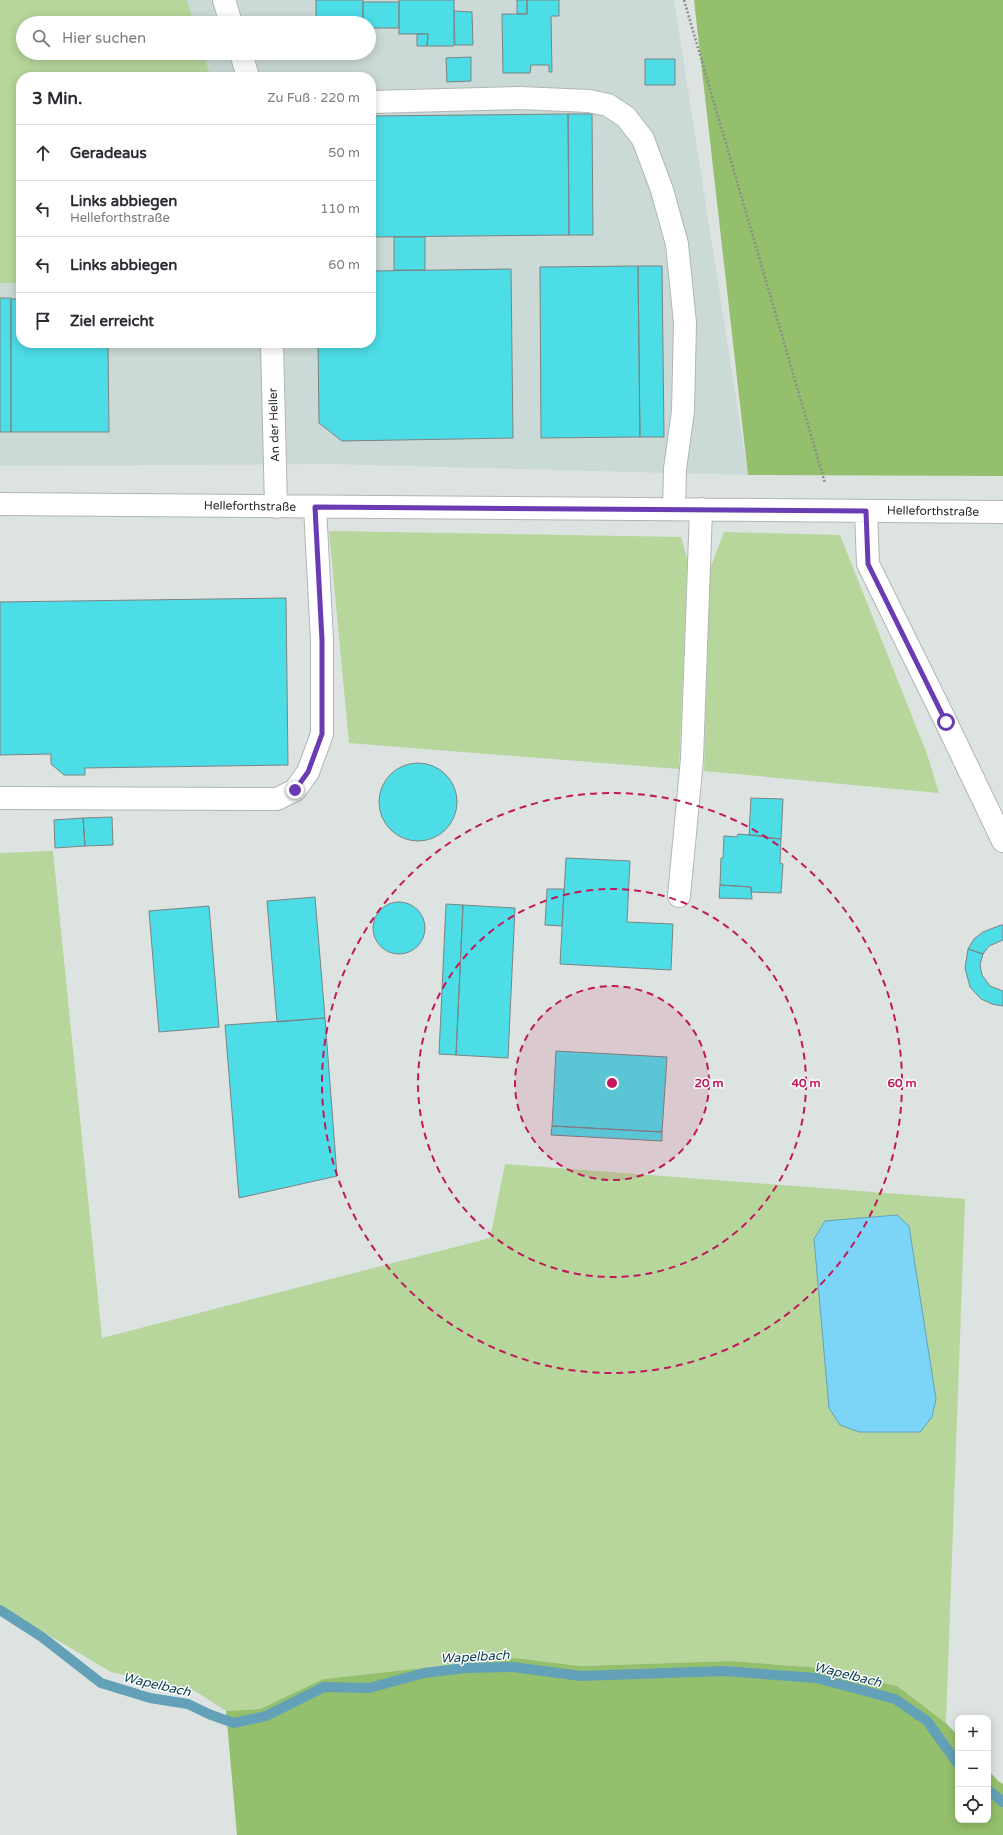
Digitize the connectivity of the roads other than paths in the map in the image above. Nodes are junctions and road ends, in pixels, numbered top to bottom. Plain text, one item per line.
1 (224, 0) edge
2 (229, 16) edge
3 (243, 60) edge
4 (247, 72) edge
5 (376, 102) edge
6 (272, 348) edge
7 (0, 504) edge
8 (276, 507) junction
9 (315, 507) junction
10 (674, 509) junction
11 (701, 509) junction
12 (866, 511) junction
13 (1003, 512) edge
14 (0, 798) edge
15 (1003, 841) edge
16 (679, 896) dead end

1 - 2 street
3 - 4 street
5 - 10 street
6 - 8 street, An der Heller
7 - 8 street, Helleforthstraße
8 - 9 street, Helleforthstraße
9 - 10 street, Helleforthstraße
9 - 14 street
10 - 11 street, Helleforthstraße
11 - 12 street, Helleforthstraße
11 - 16 street
12 - 13 street, Helleforthstraße
12 - 15 street

